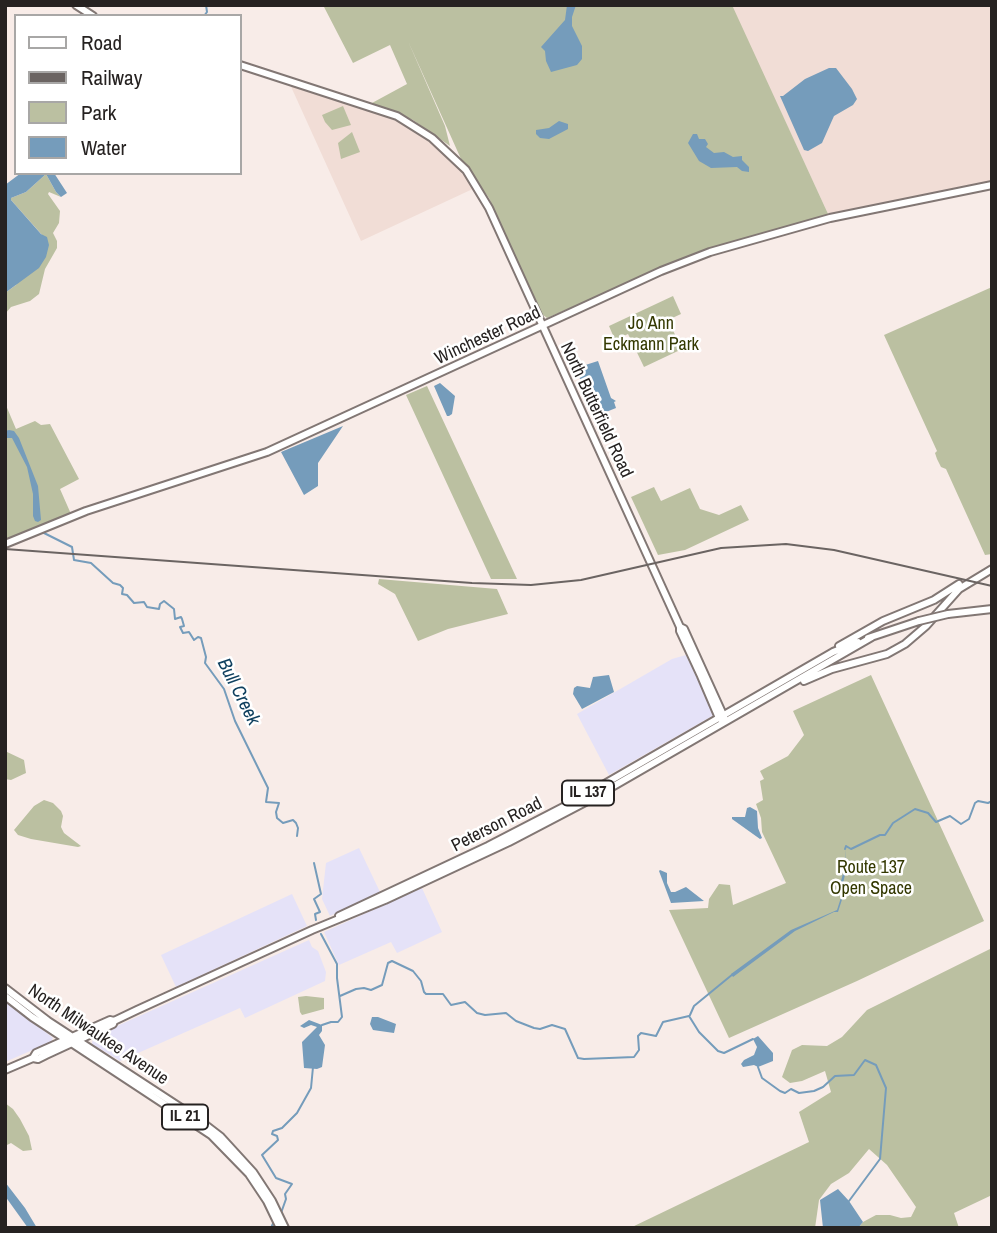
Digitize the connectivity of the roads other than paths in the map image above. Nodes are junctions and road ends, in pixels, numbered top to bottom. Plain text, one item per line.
1 (242, 66) edge
2 (992, 185) edge
3 (542, 326) junction
4 (5, 544) edge
5 (992, 567) edge
6 (992, 609) edge
7 (680, 627) junction
8 (872, 637) junction
9 (702, 666) junction
10 (698, 676) junction
11 (763, 693) junction
12 (746, 710) junction
13 (723, 718) junction
14 (5, 988) edge
15 (5, 996) edge
16 (28, 1014) junction
17 (114, 1021) junction
18 (104, 1023) junction
19 (58, 1028) junction
20 (93, 1033) junction
21 (72, 1040) junction
22 (89, 1051) junction
23 (45, 1052) junction
24 (5, 1070) edge
25 (281, 1226) edge

1 - 3 main road, North Butterfield Road
2 - 3 main road, Winchester Road
3 - 4 main road, Winchester Road
3 - 7 main road, North Butterfield Road
5 - 11 main road, Peterson Road
5 - 12 main road, Peterson Road
6 - 8 main road, IL 137, bridge
7 - 9 main road, North Butterfield Road
7 - 10 main road, North Butterfield Road
8 - 11 main road, Peterson Road / IL 137
8 - 12 main road, Peterson Road / IL 137
9 - 10 main road
9 - 13 main road, North Butterfield Road
10 - 13 main road, North Butterfield Road
11 - 13 main road, Peterson Road / IL 137
12 - 13 main road, Peterson Road / IL 137
13 - 17 main road, Peterson Road / IL 137
14 - 19 main road, North Milwaukee Avenue / IL 21
15 - 16 main road, North Milwaukee Avenue / IL 21
16 - 21 main road, North Milwaukee Avenue / IL 21
16 - 23 main road
17 - 18 main road, Peterson Road / IL 137
17 - 20 main road, Peterson Road / IL 137
18 - 19 main road
18 - 21 main road, Peterson Road / IL 137
19 - 21 main road, North Milwaukee Avenue / IL 21
20 - 21 main road, Peterson Road / IL 137
20 - 22 main road
21 - 22 main road, North Milwaukee Avenue / IL 21
21 - 23 main road, IL 137
22 - 23 main road
22 - 25 main road, North Milwaukee Avenue / IL 21
23 - 24 main road, IL 137

